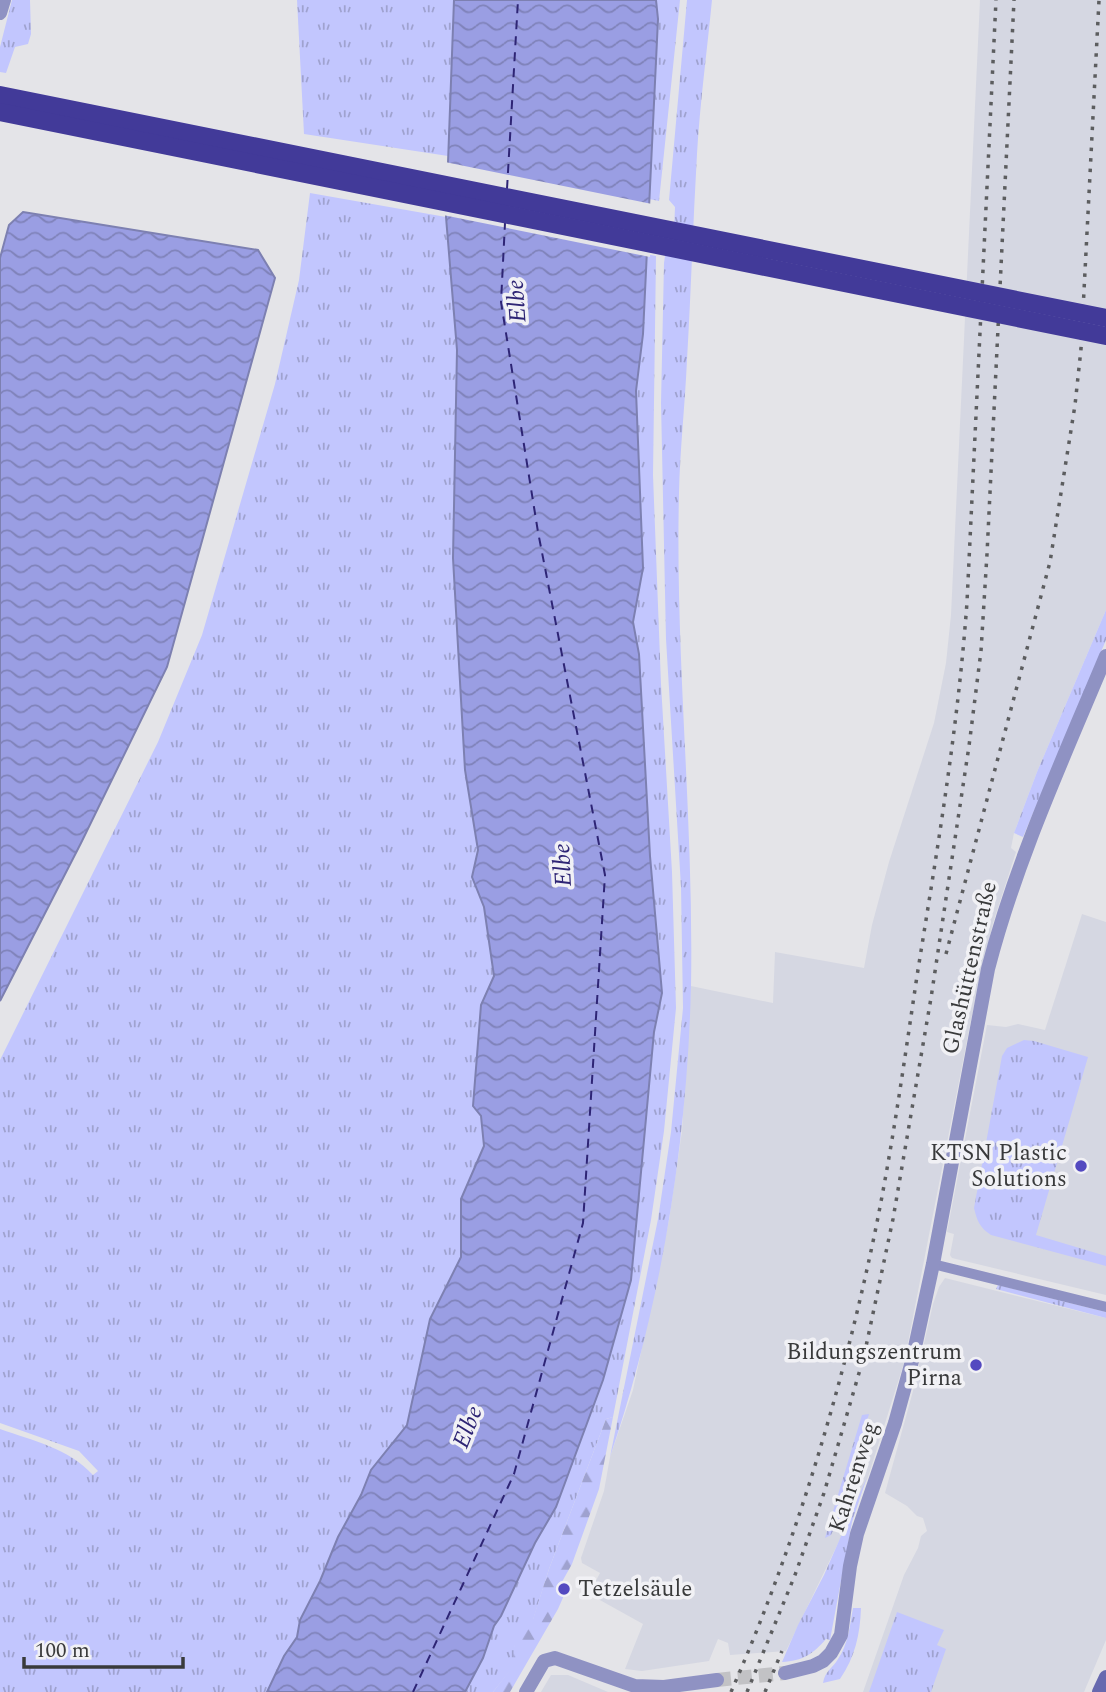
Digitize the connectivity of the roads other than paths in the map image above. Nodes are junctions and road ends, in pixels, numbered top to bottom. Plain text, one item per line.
1 (4, 0) edge
2 (0, 13) edge
3 (0, 95) edge
4 (0, 111) edge
5 (1106, 318) edge
6 (1106, 336) edge
7 (1106, 656) edge
8 (933, 1264) junction
9 (1106, 1307) edge
10 (785, 1673) tunnel mouth
11 (1106, 1677) edge
12 (717, 1680) tunnel mouth
13 (526, 1692) edge
14 (1099, 1692) edge

1 - 2 street
3 - 5 highway, bridge
4 - 6 highway, bridge
7 - 8 street, Glashüttenstraße
8 - 9 street
8 - 10 street, Kahrenweg
11 - 14 main road
12 - 13 street

